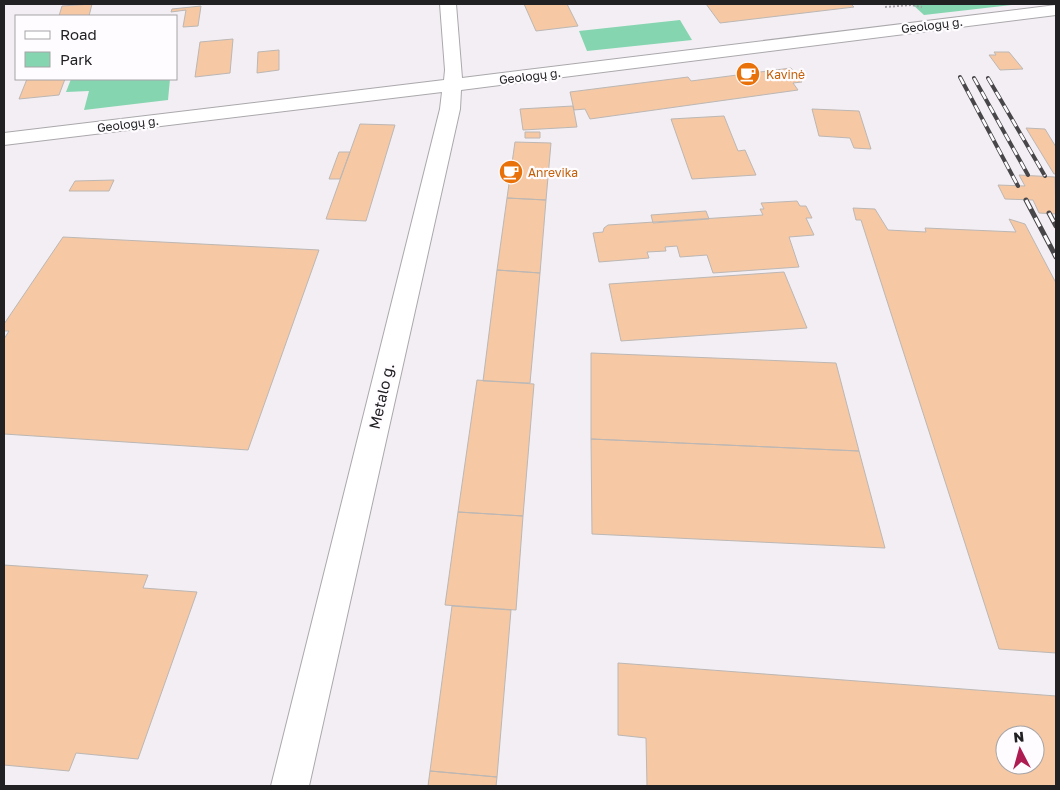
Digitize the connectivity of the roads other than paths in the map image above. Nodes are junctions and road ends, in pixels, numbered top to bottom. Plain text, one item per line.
1 (448, 4) edge
2 (1056, 10) edge
3 (452, 85) junction
4 (4, 139) edge
5 (290, 786) edge

1 - 3 street, Metalo g.
2 - 3 street, Geologų g.
3 - 4 street, Geologų g.
3 - 5 street, Metalo g.

